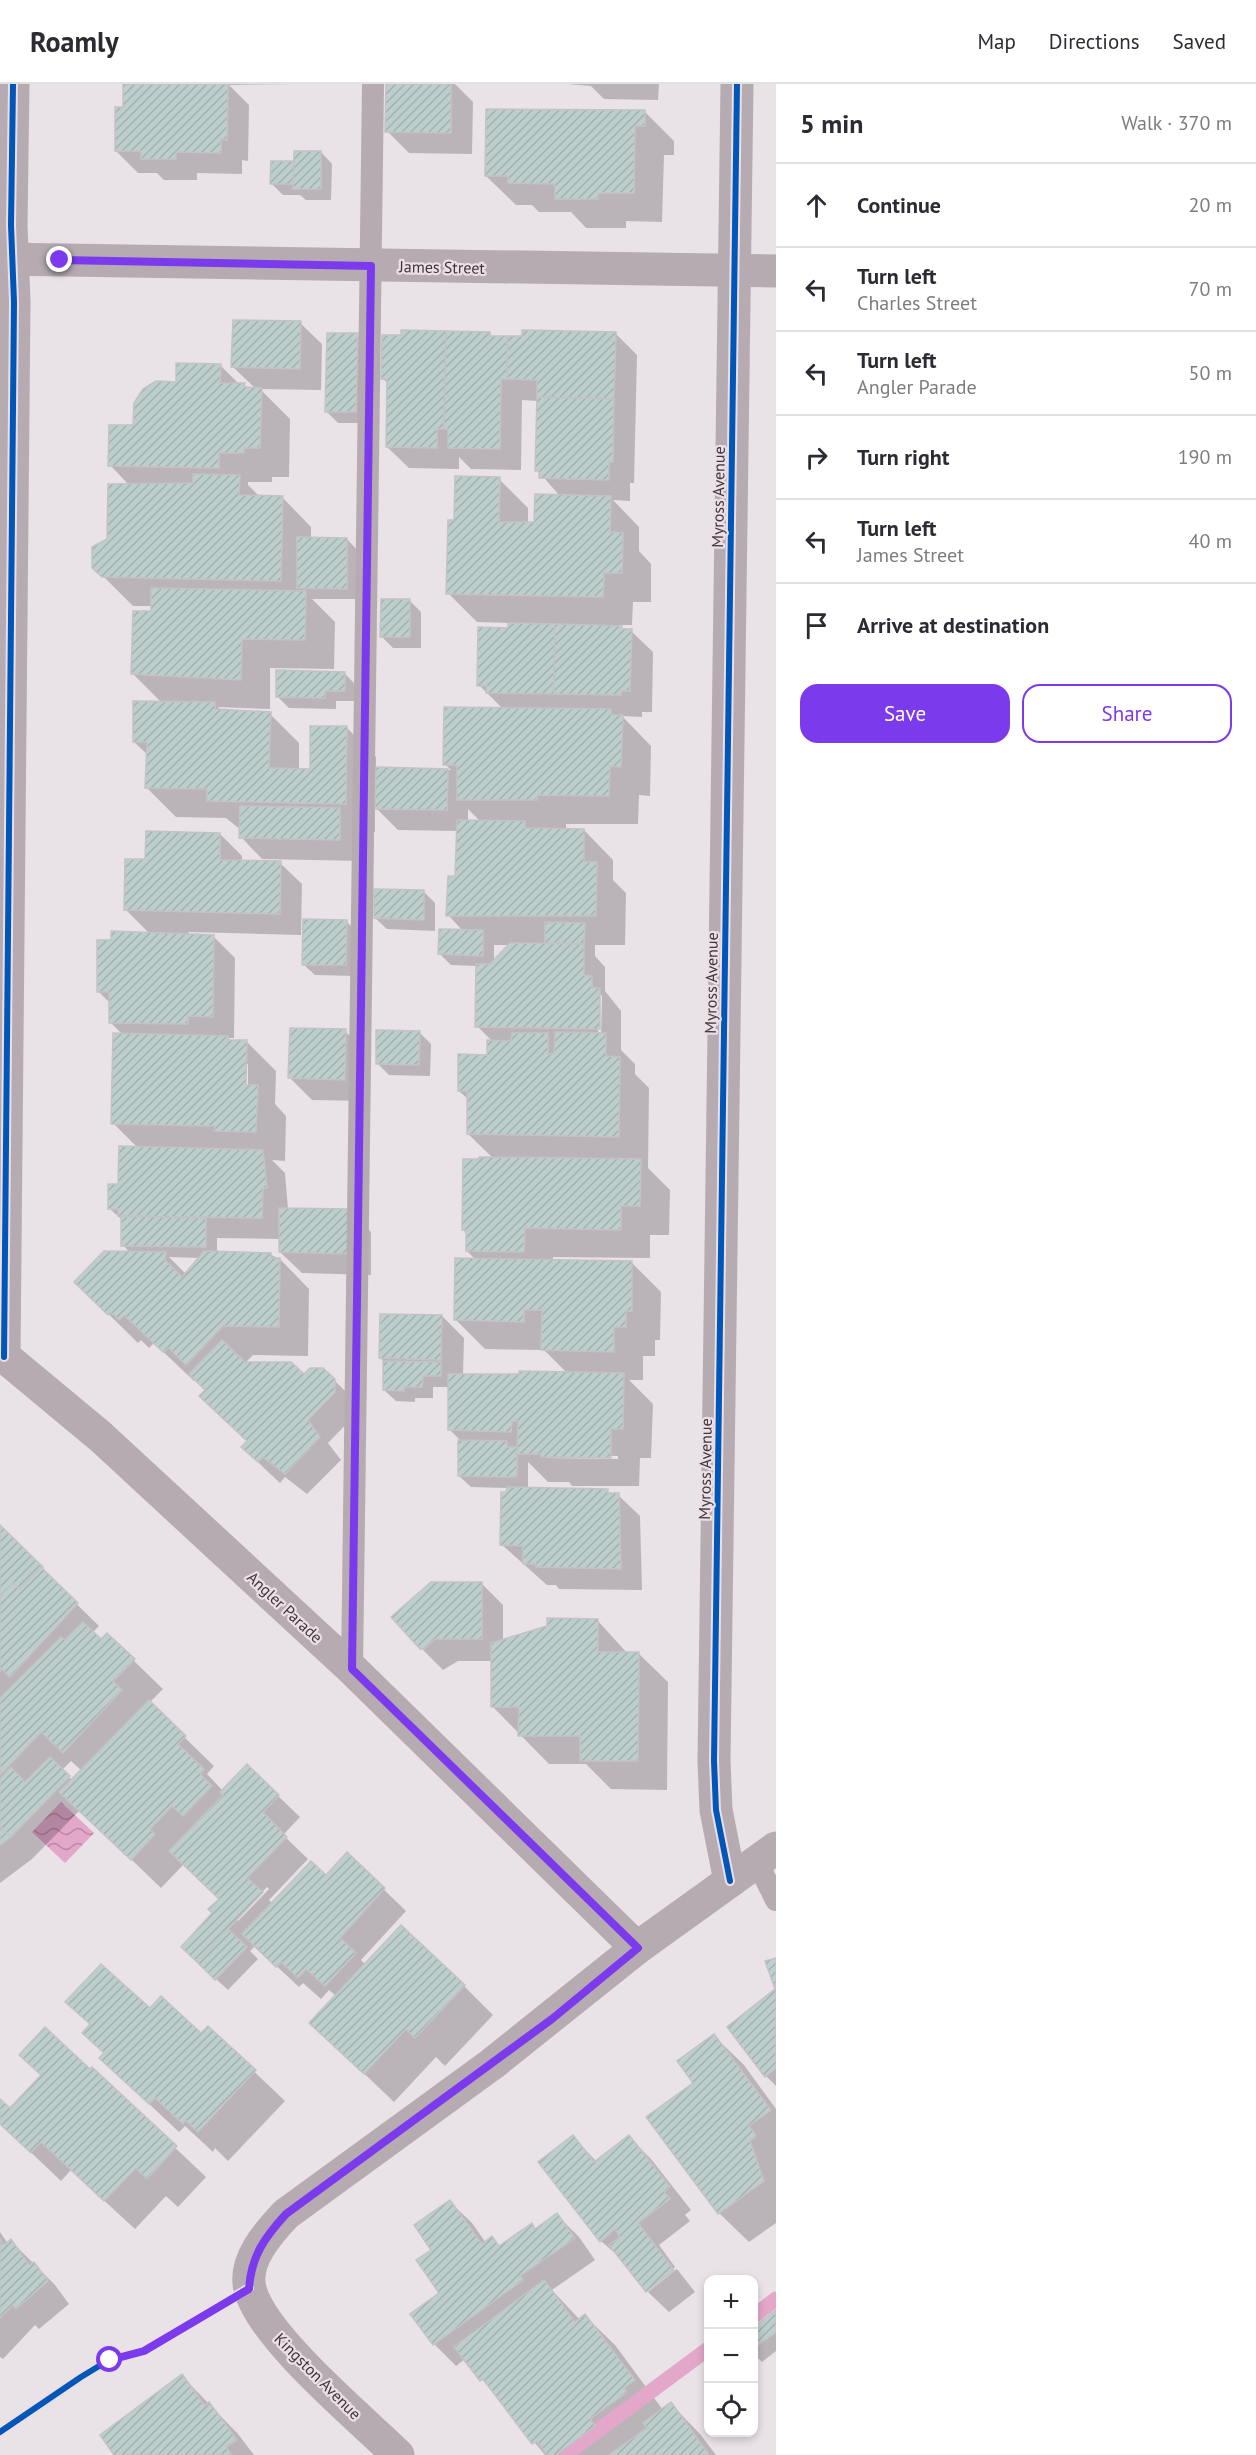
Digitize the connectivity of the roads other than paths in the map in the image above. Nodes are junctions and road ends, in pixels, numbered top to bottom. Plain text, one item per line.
1 (13, 84) edge
2 (373, 84) edge
3 (737, 84) edge
4 (6, 259) edge
5 (371, 266) junction
6 (734, 270) junction
7 (776, 271) edge
8 (2, 1355) edge
9 (352, 1669) junction
10 (766, 1855) edge
11 (730, 1881) junction
12 (776, 1900) edge
13 (638, 1948) junction
14 (398, 2455) edge

1 - 4 street
2 - 5 lane
3 - 6 street, Myross Avenue
4 - 5 street, James Street
4 - 8 street
5 - 6 street, James Street
5 - 9 lane
6 - 7 street, James Street
6 - 11 street, Myross Avenue
8 - 9 street, Angler Parade
9 - 13 street, Angler Parade
10 - 11 street
10 - 12 lane
11 - 13 street
13 - 14 street, Kingston Avenue

